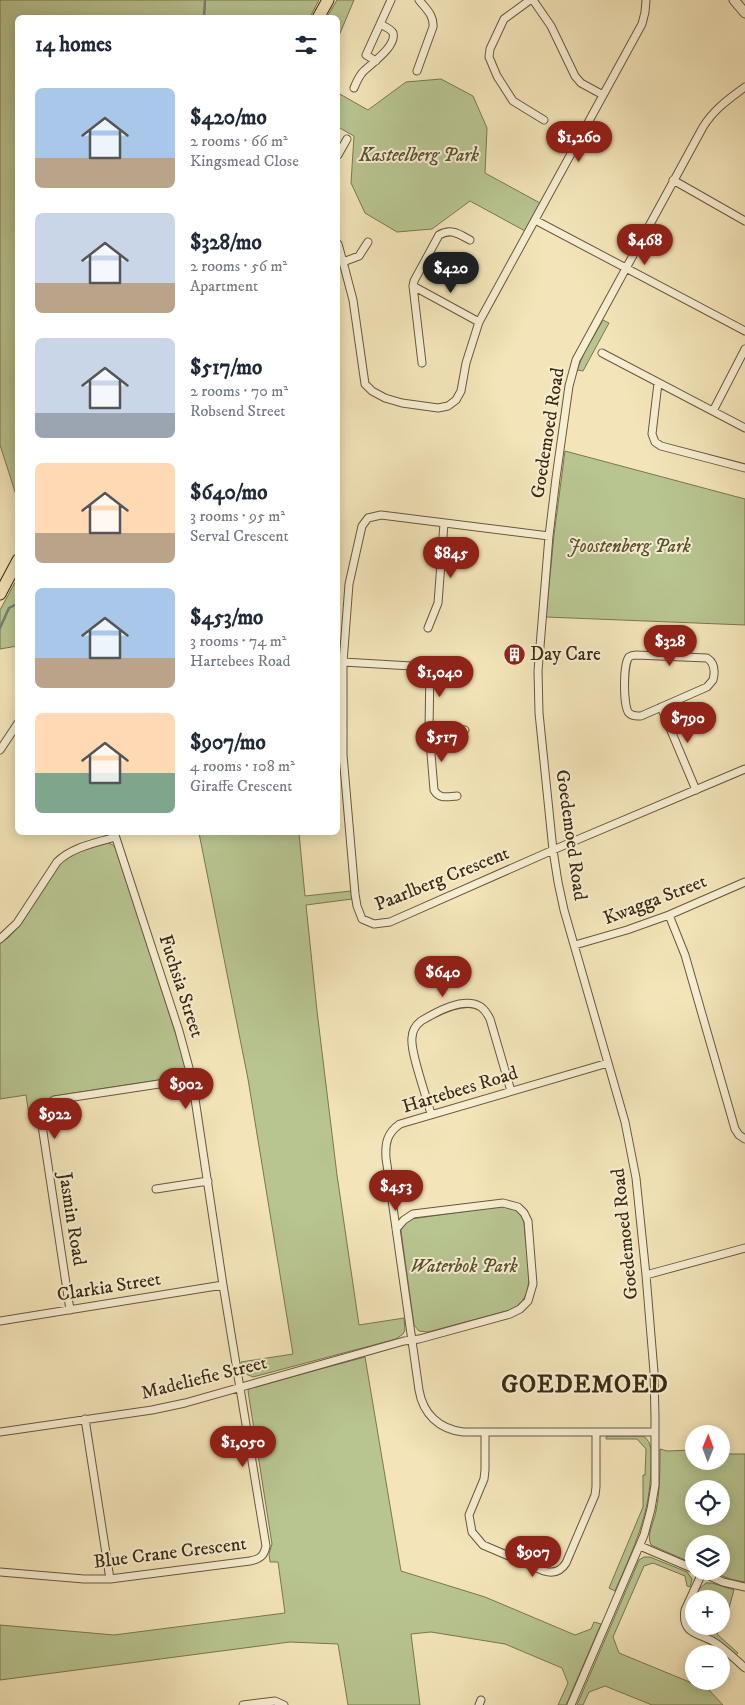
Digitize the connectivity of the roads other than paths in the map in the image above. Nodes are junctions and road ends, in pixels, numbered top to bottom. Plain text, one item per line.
1 (328, 0) edge
2 (391, 0) edge
3 (419, 0) edge
4 (531, 0) edge
5 (646, 0) edge
6 (734, 0) edge
7 (740, 0) edge
8 (745, 7) edge
9 (745, 13) edge
10 (320, 15) edge
11 (380, 24) junction
12 (376, 60) junction
13 (417, 71) dead end
14 (745, 87) edge
15 (354, 88) dead end
16 (603, 94) junction
17 (544, 120) dead end
18 (346, 138) dead end
19 (340, 151) edge
20 (673, 180) junction
21 (535, 220) junction
22 (745, 221) edge
23 (470, 240) dead end
24 (368, 242) dead end
25 (340, 251) edge
26 (343, 262) junction
27 (626, 268) junction
28 (413, 286) junction
29 (479, 322) junction
30 (745, 330) edge
31 (745, 349) edge
32 (602, 353) dead end
33 (422, 362) dead end
34 (658, 382) junction
35 (713, 411) junction
36 (745, 428) edge
37 (745, 468) edge
38 (444, 523) junction
39 (549, 536) junction
40 (15, 566) edge
41 (0, 594) edge
42 (428, 628) dead end
43 (343, 662) junction
44 (430, 667) junction
45 (463, 670) dead end
46 (661, 707) junction
47 (15, 728) edge
48 (429, 729) junction
49 (465, 730) dead end
50 (0, 750) edge
51 (745, 769) edge
52 (696, 790) junction
53 (456, 796) dead end
54 (115, 835) edge
55 (553, 850) junction
56 (745, 882) edge
57 (669, 915) junction
58 (0, 939) edge
59 (575, 946) junction
60 (608, 1063) junction
61 (192, 1079) junction
62 (510, 1091) junction
63 (431, 1114) junction
64 (745, 1139) edge
65 (208, 1181) junction
66 (156, 1189) dead end
67 (396, 1229) junction
68 (745, 1248) edge
69 (646, 1275) junction
70 (224, 1285) junction
71 (70, 1310) junction
72 (0, 1321) edge
73 (412, 1340) junction
74 (241, 1387) junction
75 (85, 1419) junction
76 (0, 1432) edge
77 (485, 1432) junction
78 (596, 1432) junction
79 (655, 1432) junction
80 (640, 1546) junction
81 (685, 1565) edge
82 (0, 1572) edge
83 (110, 1579) junction
84 (697, 1580) edge
85 (718, 1580) edge
86 (745, 1587) edge
87 (745, 1668) edge
88 (243, 1705) edge
89 (284, 1705) edge
90 (571, 1705) edge

1 - 10 main road
2 - 11 street
3 - 13 street
4 - 16 street
4 - 17 street
5 - 16 street
6 - 9 street
7 - 8 street
11 - 12 street
11 - 12 street
12 - 15 street
14 - 20 street, Goedemoed Road
16 - 21 street
18 - 19 street
20 - 22 street
20 - 27 street, Goedemoed Road
21 - 27 street
21 - 29 street
23 - 28 street
24 - 26 street
25 - 26 street
26 - 29 street
27 - 30 street
27 - 39 street, Goedemoed Road
28 - 29 street
28 - 33 street
31 - 35 street
32 - 34 street
34 - 35 street
34 - 37 street
35 - 36 street
38 - 39 street, Paarlberg Crescent
38 - 42 street
38 - 43 street, Paarlberg Crescent
39 - 55 street, Goedemoed Road
40 - 41 main road
43 - 44 street
43 - 55 street, Paarlberg Crescent
44 - 45 street
44 - 48 street
46 - 46 street
46 - 52 street
47 - 50 street
48 - 49 street
48 - 53 street
51 - 52 street, Paarlberg Crescent
52 - 55 street, Paarlberg Crescent
54 - 58 street
54 - 61 street, Fuchsia Street
55 - 59 street, Goedemoed Road
56 - 57 street, Kwagga Street
57 - 59 street, Kwagga Street
57 - 64 street
59 - 60 street, Goedemoed Road
60 - 62 street, Hartebees Road
60 - 69 street, Goedemoed Road
61 - 65 street, Fuchsia Street
61 - 71 street, Jasmin Road
62 - 63 street, Hartebees Road
62 - 63 street
63 - 67 street, Hartebees Road
65 - 66 street
65 - 70 street, Fuchsia Street
67 - 73 street, Hartebees Road
67 - 73 street, Madeliefie Street
68 - 69 street
69 - 79 street, Goedemoed Road
70 - 71 street, Clarkia Street
70 - 74 street, Fuchsia Street
71 - 72 street, Clarkia Street
73 - 74 street, Madeliefie Street
73 - 77 street, Hartebees Road
74 - 75 street, Madeliefie Street
74 - 83 street, Blue Crane Crescent
75 - 76 street, Madeliefie Street
75 - 83 street
77 - 78 street, Hartebees Road
77 - 78 street
78 - 79 street, Hartebees Road
79 - 80 street, Goedemoed Road
80 - 81 street
80 - 90 street, Goedemoed Road
82 - 83 street, Blue Crane Crescent
84 - 87 street
85 - 86 street
88 - 89 street

